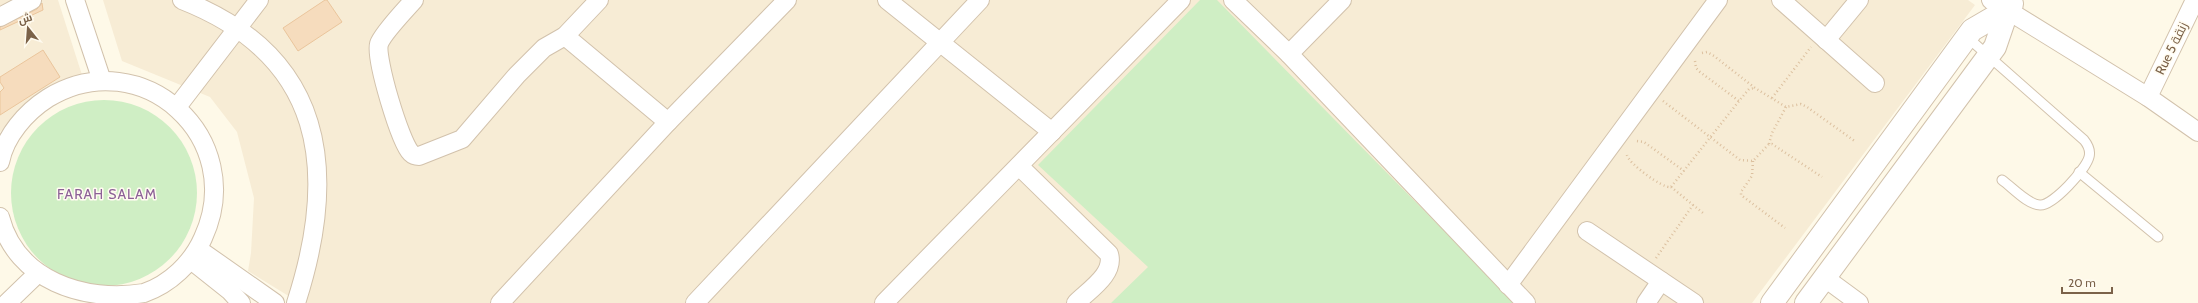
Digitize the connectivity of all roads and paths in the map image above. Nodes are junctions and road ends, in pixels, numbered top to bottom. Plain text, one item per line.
1 (32, 0) edge
2 (75, 0) edge
3 (182, 0) edge
4 (259, 0) edge
5 (414, 0) edge
6 (599, 0) edge
7 (787, 0) edge
8 (886, 0) edge
9 (980, 0) edge
10 (1181, 0) edge
11 (1233, 0) edge
12 (1342, 0) edge
13 (1718, 0) edge
14 (1781, 0) edge
15 (1859, 0) edge
16 (2195, 0) edge
17 (2004, 3) edge
18 (0, 17) edge
19 (238, 29) junction
20 (565, 36) junction
21 (1823, 37) junction
22 (1967, 37) junction
23 (940, 44) junction
24 (1289, 54) junction
25 (1988, 55) junction
26 (102, 81) junction
27 (1875, 83) dead end
28 (1756, 88) junction
29 (1650, 91) junction
30 (2148, 97) junction
31 (1772, 98) junction
32 (1739, 101) junction
33 (1786, 107) junction
34 (177, 108) junction
35 (668, 122) junction
36 (1052, 132) junction
37 (2198, 132) edge
38 (1711, 137) junction
39 (1624, 140) junction
40 (1856, 142) dead end
41 (1769, 144) junction
42 (1753, 161) junction
43 (0, 162) edge
44 (1019, 166) junction
45 (1684, 170) junction
46 (2079, 172) junction
47 (1822, 177) dead end
48 (2002, 180) dead end
49 (1671, 187) junction
50 (1692, 206) junction
51 (1703, 213) dead end
52 (1, 226) edge
53 (1784, 228) dead end
54 (1587, 231) dead end
55 (2158, 237) dead end
56 (194, 254) junction
57 (36, 276) junction
58 (1654, 276) junction
59 (1825, 278) junction
60 (1508, 285) junction
61 (7, 303) edge
62 (241, 303) edge
63 (275, 303) edge
64 (296, 303) edge
65 (500, 303) edge
66 (695, 303) edge
67 (884, 303) edge
68 (1076, 303) edge
69 (1526, 303) edge
70 (1646, 303) edge
71 (1694, 303) edge
72 (1772, 303) edge
73 (1806, 303) edge
74 (1859, 303) edge

1 - 18 street
2 - 26 street
3 - 19 street
4 - 19 street
5 - 20 street
6 - 20 street
7 - 35 street
8 - 23 street
9 - 23 street
10 - 36 street
11 - 24 street
12 - 24 street
13 - 29 street
14 - 21 street
15 - 21 street
16 - 30 street, Rue 5 زنقة
17 - 22 street
17 - 25 street
17 - 30 street
19 - 34 street
19 - 64 street
20 - 35 street
21 - 27 street
21 - 31 path
22 - 25 lane
22 - 72 street
23 - 36 street
23 - 66 street
24 - 60 street
25 - 46 lane
25 - 59 street
26 - 34 street
26 - 43 street
28 - 31 path
28 - 32 path
28 - 32 path
29 - 38 path
29 - 39 street
30 - 37 street
31 - 33 path
32 - 38 path
33 - 40 path
33 - 41 path
34 - 56 street
35 - 65 street
36 - 44 street
38 - 42 path
38 - 45 path
39 - 45 path
39 - 49 path
39 - 60 street
41 - 42 path
41 - 47 path
42 - 53 path
44 - 67 street
44 - 68 street
45 - 49 path
46 - 48 lane
46 - 55 lane
49 - 50 path
50 - 51 path
50 - 58 path
52 - 57 street
54 - 58 street
56 - 57 street
56 - 62 street
56 - 63 street
57 - 61 street
58 - 70 street
58 - 71 street
59 - 73 street
59 - 74 street
60 - 69 street

